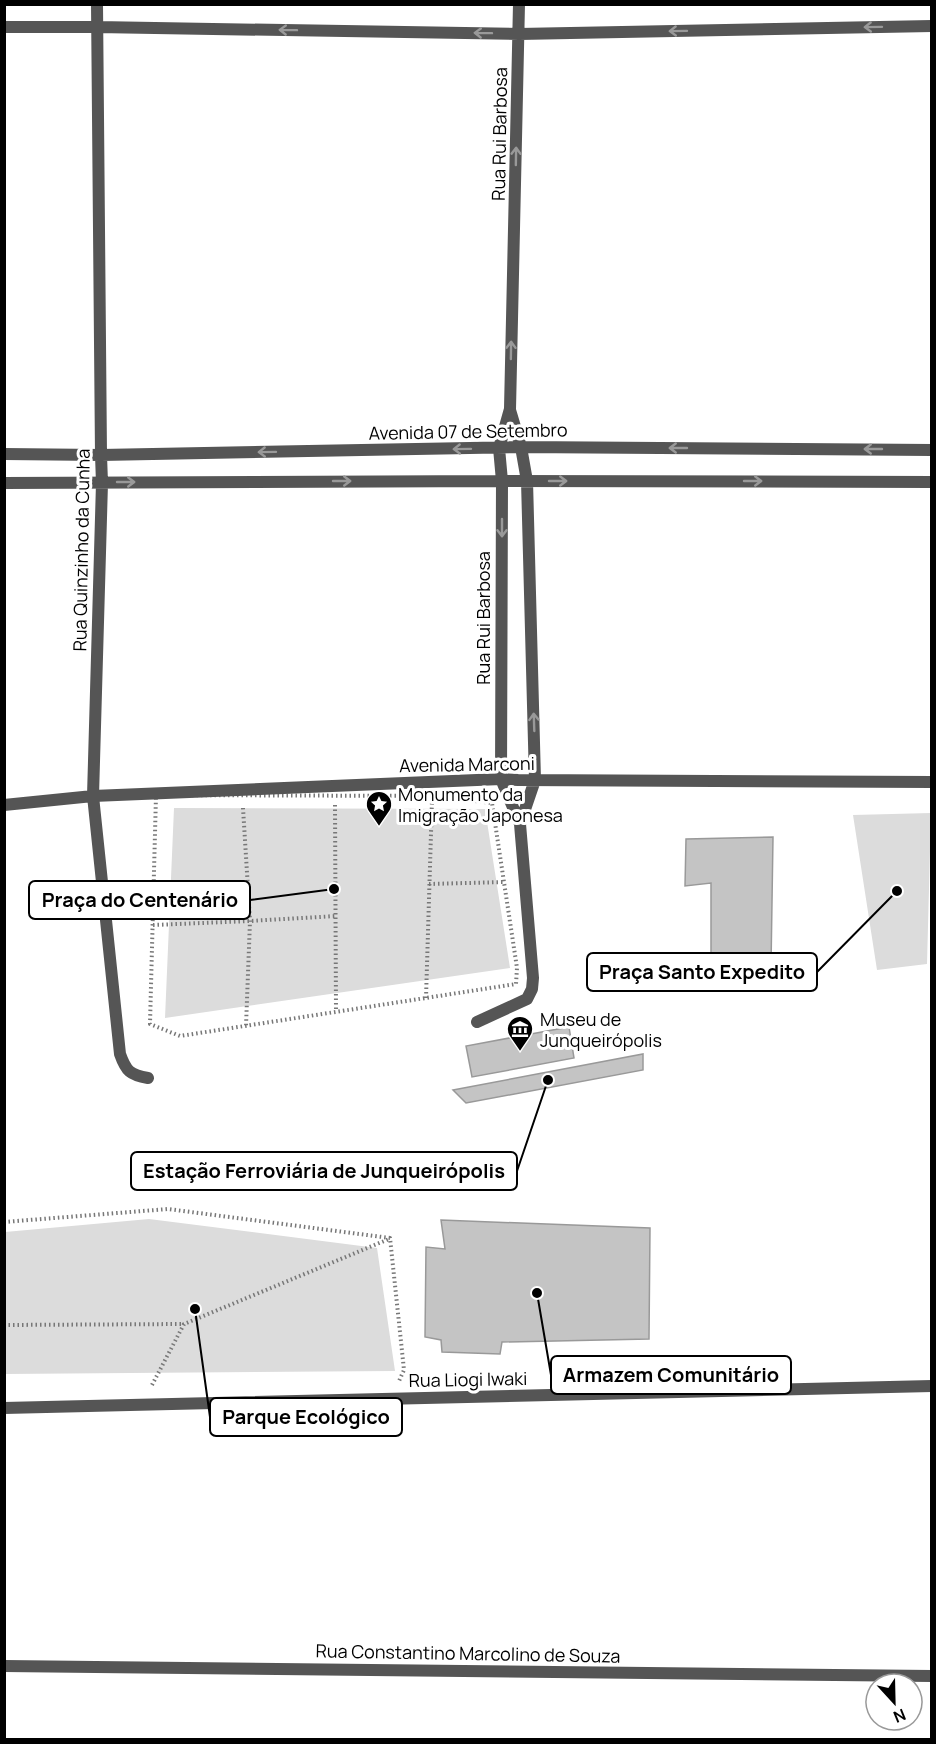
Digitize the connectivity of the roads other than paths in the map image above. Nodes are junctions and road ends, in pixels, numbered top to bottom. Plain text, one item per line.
1 (97, 4) edge
2 (519, 4) edge
3 (932, 26) edge
4 (4, 27) edge
5 (97, 27) junction
6 (519, 34) junction
7 (510, 409) junction
8 (520, 447) junction
9 (499, 448) junction
10 (932, 450) edge
11 (4, 454) edge
12 (101, 455) junction
13 (502, 481) junction
14 (527, 481) junction
15 (932, 482) edge
16 (4, 483) edge
17 (102, 483) junction
18 (501, 779) junction
19 (536, 780) junction
20 (932, 783) edge
21 (93, 796) junction
22 (4, 805) edge
23 (520, 824) junction
24 (477, 1022) dead end
25 (148, 1078) dead end
26 (932, 1386) edge
27 (4, 1408) edge
28 (4, 1666) edge
29 (932, 1676) edge

1 - 5 street, Rua Quinzinho da Cunha
2 - 6 street, Rua Rui Barbosa
3 -> 6 street
4 - 5 street
6 -> 5 street
5 - 12 street, Rua Quinzinho da Cunha
7 -> 6 street, Rua Rui Barbosa
7 - 8 street, Rua Rui Barbosa
7 - 9 street, Rua Rui Barbosa
8 - 9 street, Avenida 07 de Setembro
10 -> 8 street, Avenida 07 de Setembro
8 - 14 street, Rua Rui Barbosa
9 -> 12 street, Avenida 07 de Setembro
9 - 13 street, Rua Rui Barbosa
11 - 12 street, Avenida 07 de Setembro
12 - 17 street, Rua Quinzinho da Cunha
13 - 14 street
17 -> 13 street
13 -> 18 street, Rua Rui Barbosa
14 -> 15 street
19 -> 14 street, Rua Rui Barbosa
16 - 17 street
17 - 21 street, Rua Quinzinho da Cunha
18 - 19 street, Avenida Marconi
18 - 21 street, Avenida Marconi
18 - 23 street, Rua Rui Barbosa
19 - 20 street, Avenida Marconi
19 - 23 street, Rua Rui Barbosa
21 - 22 street, Avenida Marconi
21 - 25 street, Rua Quinzinho da Cunha
23 - 24 street, Rua Rui Barbosa
26 - 27 street, Rua Liogi Iwaki
28 - 29 street, Rua Constantino Marcolino de Souza

